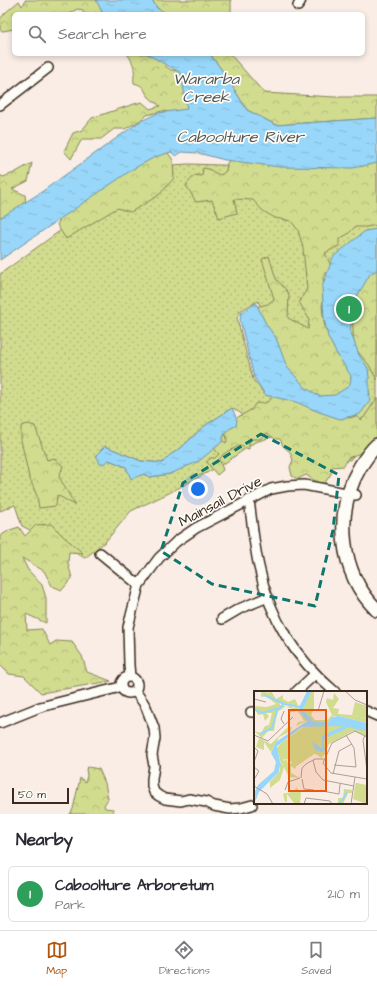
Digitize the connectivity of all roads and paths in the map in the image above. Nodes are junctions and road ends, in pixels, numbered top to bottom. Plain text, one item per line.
1 (48, 68) dead end
2 (0, 105) edge
3 (377, 445) edge
4 (377, 456) edge
5 (352, 494) junction
6 (249, 500) junction
7 (100, 552) dead end
8 (139, 585) junction
9 (377, 597) edge
10 (268, 598) junction
11 (377, 610) edge
12 (222, 620) dead end
13 (315, 674) junction
14 (130, 677) junction
15 (121, 687) junction
16 (135, 690) junction
17 (297, 691) edge
18 (334, 691) edge
19 (367, 711) edge
20 (377, 716) edge
21 (0, 723) edge
22 (252, 805) dead end

1 - 2 street
3 - 5 street
4 - 5 street
5 - 6 street, Mainsail Drive
5 - 9 street
5 - 11 street
6 - 8 street, Mainsail Drive
6 - 10 street
7 - 8 street
8 - 14 street, Mainsail Drive
10 - 12 street
10 - 13 street
13 - 17 street
13 - 18 street
14 - 15 street
14 - 16 street
15 - 16 street
15 - 21 street
16 - 22 street
19 - 20 street

